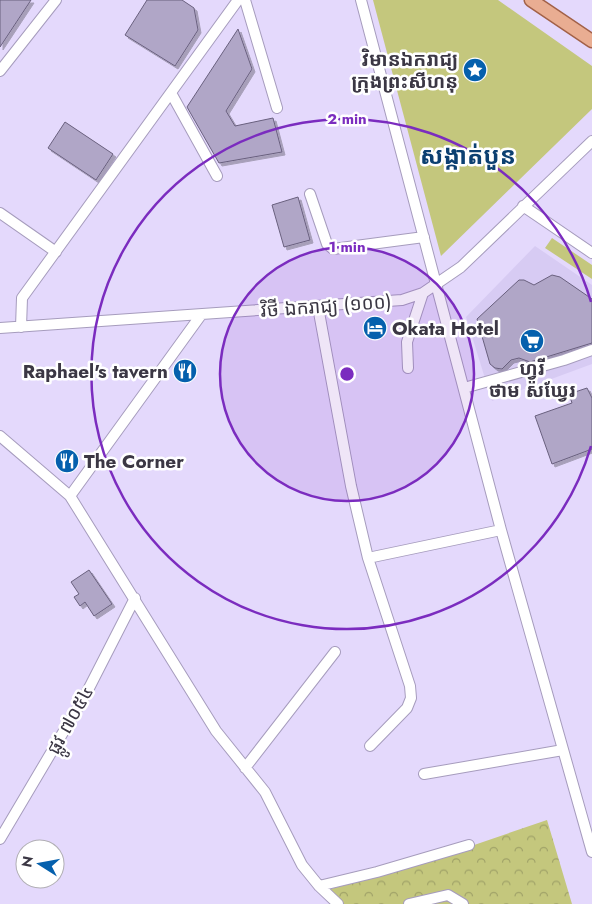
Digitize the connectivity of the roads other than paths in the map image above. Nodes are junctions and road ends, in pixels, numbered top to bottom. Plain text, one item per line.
1 (56, 0) edge
2 (361, 0) edge
3 (531, 0) edge
4 (237, 1) edge
5 (592, 41) edge
6 (0, 71) edge
7 (171, 93) junction
8 (277, 108) dead end
9 (592, 141) edge
10 (217, 176) dead end
11 (310, 194) dead end
12 (523, 206) junction
13 (0, 213) edge
14 (424, 237) junction
15 (56, 252) junction
16 (592, 253) edge
17 (436, 284) junction
18 (423, 293) junction
19 (318, 307) junction
20 (201, 315) junction
21 (21, 327) junction
22 (0, 328) edge
23 (592, 350) edge
24 (408, 368) dead end
25 (464, 388) junction
26 (0, 436) edge
27 (70, 496) junction
28 (501, 530) junction
29 (368, 558) junction
30 (134, 598) junction
31 (336, 652) dead end
32 (370, 746) dead end
33 (563, 750) junction
34 (245, 768) junction
35 (424, 774) dead end
36 (0, 839) edge
37 (469, 845) dead end
38 (592, 852) edge
39 (319, 886) junction
40 (338, 904) edge
41 (409, 904) edge
42 (463, 904) edge

1 - 6 street
2 - 14 street
3 - 5 main road
4 - 7 street
4 - 8 street
7 - 10 street
7 - 15 street
9 - 12 street, វិថី ឯករាជ្យ (១០០)
11 - 14 street
12 - 16 street
12 - 17 street, វិថី ឯករាជ្យ (១០០)
13 - 15 street
14 - 17 street
15 - 21 street
17 - 18 street, វិថី ឯករាជ្យ (១០០)
17 - 25 street
18 - 19 street, វិថី ឯករាជ្យ (១០០)
18 - 24 street
19 - 20 street, វិថី ឯករាជ្យ (១០០)
19 - 29 street
20 - 21 street, វិថី ឯករាជ្យ (១០០)
20 - 27 street
21 - 22 street, វិថី ឯករាជ្យ (១០០)
23 - 25 street
25 - 28 street
26 - 27 street
27 - 30 street
28 - 29 street
28 - 33 street
29 - 32 street
30 - 34 street
30 - 36 street, ផ្លូវ ៧០៥៤
31 - 34 street
33 - 35 street
33 - 38 street
34 - 39 street
37 - 39 street
39 - 40 street
41 - 42 street

